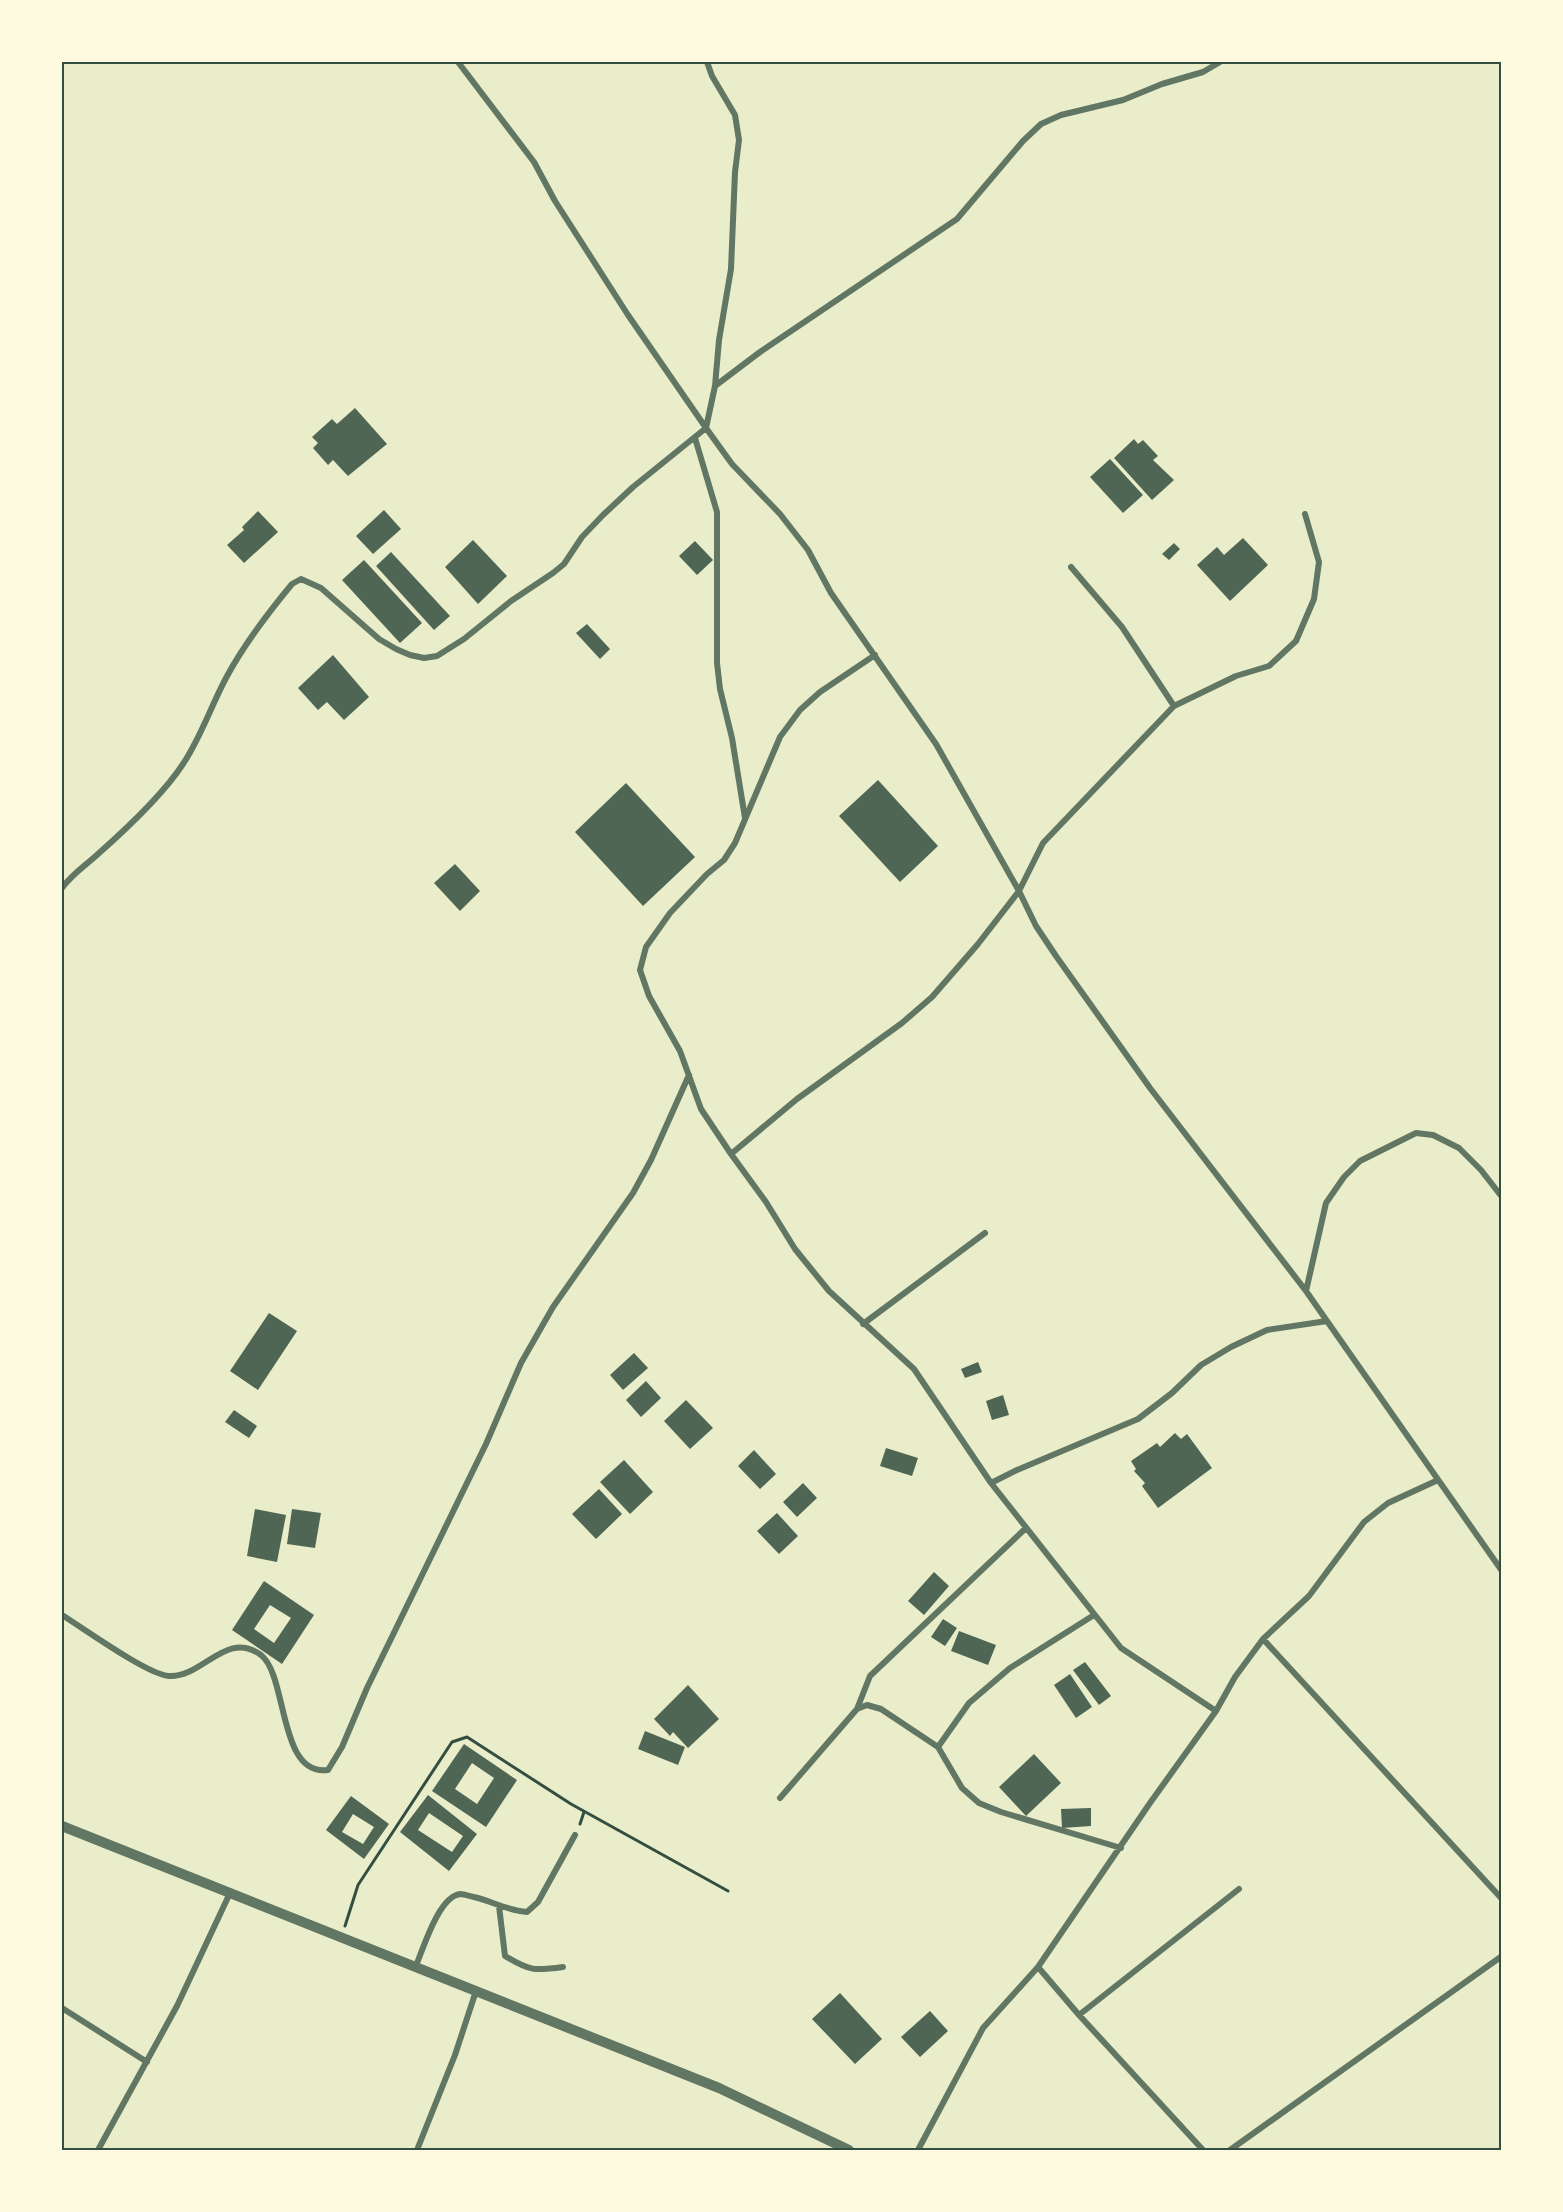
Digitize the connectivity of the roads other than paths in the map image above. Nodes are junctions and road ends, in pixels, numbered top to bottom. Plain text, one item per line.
1 (458, 62) edge
2 (707, 62) edge
3 (1220, 62) edge
4 (715, 386) junction
5 (706, 428) junction
6 (695, 438) junction
7 (1305, 514) dead end
8 (1071, 567) dead end
9 (875, 655) junction
10 (1174, 706) junction
11 (746, 819) junction
12 (62, 888) edge
13 (1019, 891) junction
14 (689, 1075) junction
15 (731, 1154) junction
16 (1502, 1197) edge
17 (985, 1233) dead end
18 (1306, 1291) junction
19 (1327, 1321) junction
20 (863, 1324) junction
21 (1438, 1480) junction
22 (991, 1483) junction
23 (1026, 1528) junction
24 (1502, 1571) edge
25 (62, 1615) edge
26 (1094, 1615) junction
27 (1263, 1639) junction
28 (857, 1710) junction
29 (1216, 1711) junction
30 (938, 1747) junction
31 (780, 1798) dead end
32 (62, 1826) edge
33 (575, 1835) dead end
34 (1121, 1848) junction
35 (1239, 1889) dead end
36 (230, 1893) junction
37 (1502, 1899) edge
38 (499, 1906) junction
39 (1502, 1956) edge
40 (1038, 1966) junction
41 (563, 1967) dead end
42 (415, 1968) junction
43 (476, 1990) junction
44 (62, 2008) edge
45 (1079, 2015) junction
46 (147, 2062) junction
47 (98, 2151) edge
48 (417, 2151) edge
49 (849, 2151) edge
50 (918, 2151) edge
51 (1203, 2151) edge
52 (1230, 2151) edge

1 - 5 street
2 - 4 street
3 - 4 street
4 - 5 street
5 - 6 street
5 - 9 street
6 - 11 street
6 - 12 street
7 - 10 street
8 - 10 street
9 - 11 street
9 - 13 street
10 - 13 street
11 - 14 street
13 - 15 street
13 - 18 street
14 - 15 street
14 - 25 street
15 - 20 street
16 - 18 street
17 - 20 street
18 - 19 street
19 - 21 street
19 - 22 street
20 - 22 street
21 - 24 street
21 - 27 street
22 - 23 street
23 - 26 street
23 - 28 street
26 - 29 street
26 - 30 street
27 - 29 street
27 - 37 street
28 - 30 street
28 - 31 street
29 - 34 street
30 - 34 street
32 - 36 street
33 - 38 street
34 - 40 street
35 - 45 street
36 - 42 street
36 - 46 street
38 - 41 street
38 - 42 street
39 - 52 street
40 - 45 street
40 - 50 street
42 - 43 street
43 - 48 street
43 - 49 street
44 - 46 street
45 - 51 street
46 - 47 street

